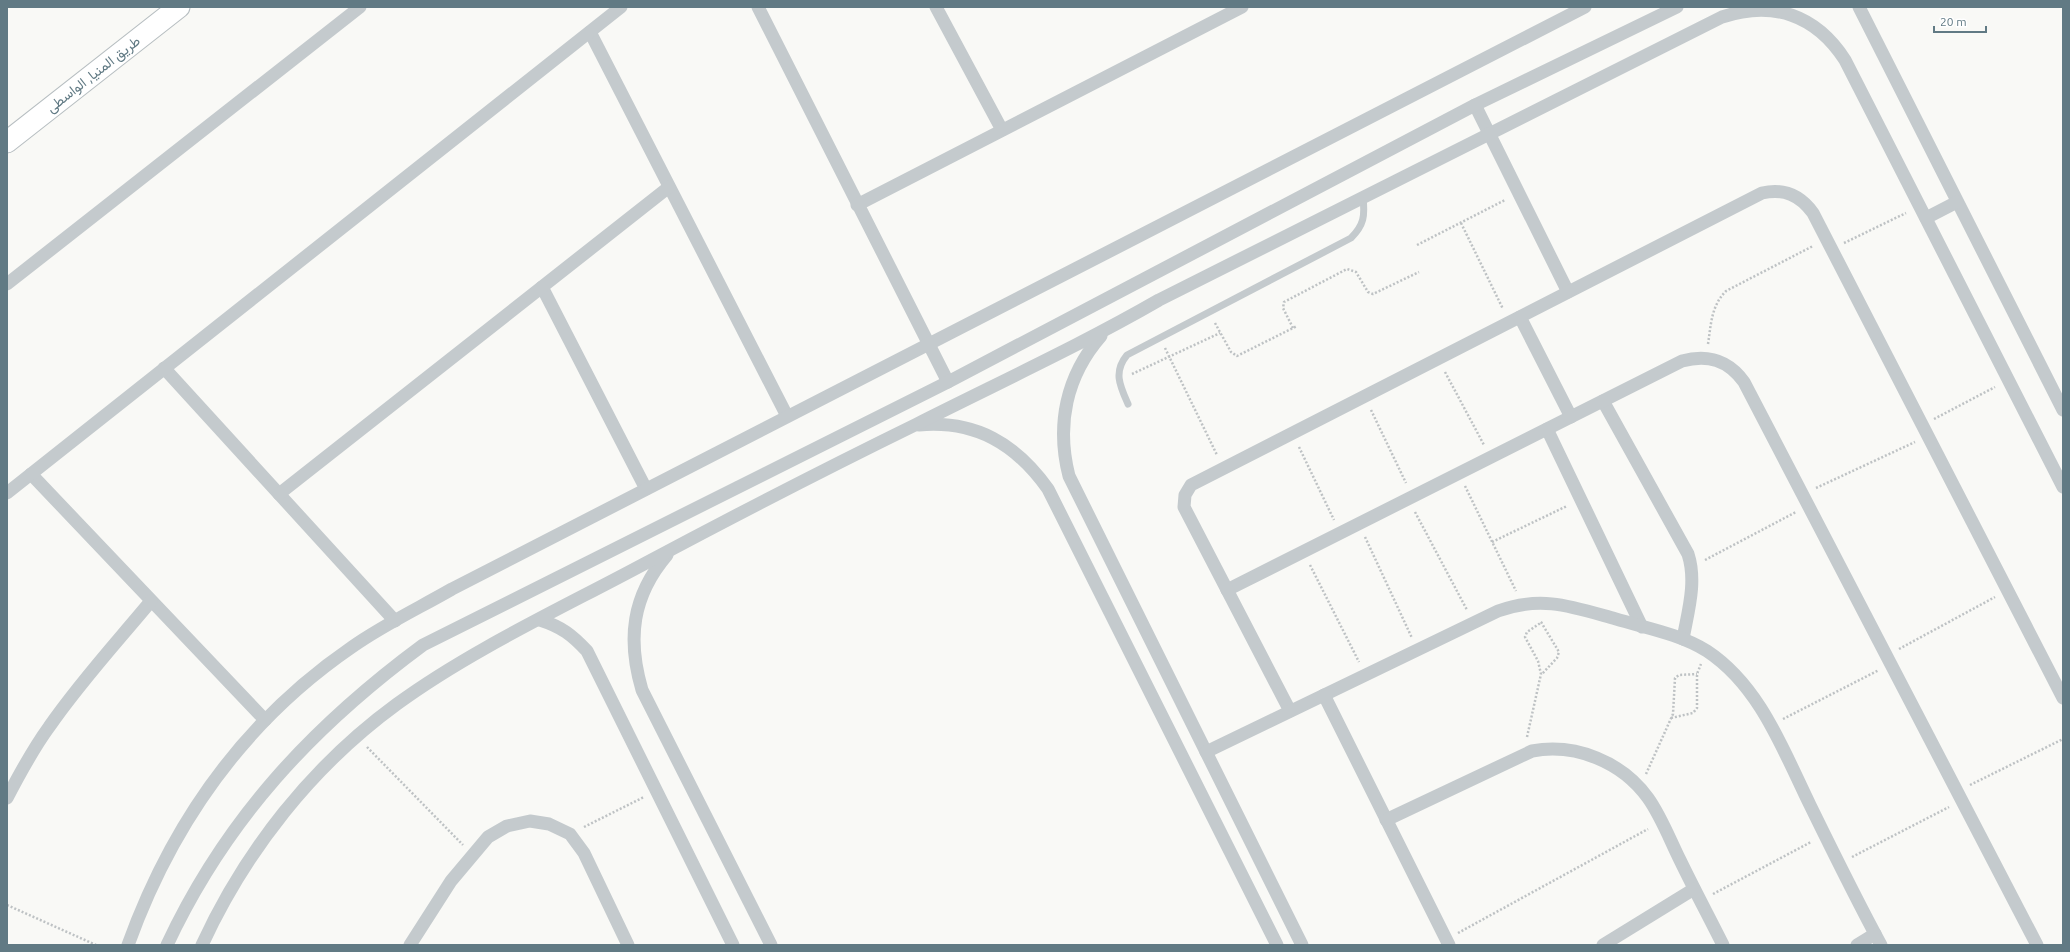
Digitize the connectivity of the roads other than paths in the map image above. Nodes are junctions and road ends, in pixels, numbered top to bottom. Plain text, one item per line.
1 (179, 7) edge
2 (360, 7) edge
3 (621, 7) edge
4 (758, 7) edge
5 (936, 7) edge
6 (1242, 7) edge
7 (1585, 7) edge
8 (1677, 7) edge
9 (1859, 7) edge
10 (590, 32) junction
11 (1475, 105) junction
12 (1002, 130) junction
13 (1489, 134) junction
14 (7, 142) edge
15 (669, 186) junction
16 (1363, 198) junction
17 (1957, 202) junction
18 (858, 205) junction
19 (1926, 218) junction
20 (7, 284) edge
21 (542, 287) junction
22 (1568, 292) junction
23 (1515, 320) junction
24 (1105, 331) junction
25 (929, 343) junction
26 (164, 368) junction
27 (948, 382) junction
28 (1603, 401) junction
29 (1128, 404) dead end
30 (2063, 410) edge
31 (787, 416) junction
32 (1571, 416) junction
33 (914, 425) junction
34 (1547, 429) junction
35 (31, 474) junction
36 (2063, 487) edge
37 (646, 489) junction
38 (7, 493) edge
39 (279, 494) junction
40 (671, 550) junction
41 (1227, 590) junction
42 (152, 601) junction
43 (540, 620) junction
44 (395, 622) junction
45 (1642, 627) junction
46 (1683, 639) junction
47 (1324, 695) junction
48 (2063, 698) edge
49 (1290, 712) junction
50 (265, 720) junction
51 (1206, 752) junction
52 (7, 798) edge
53 (1386, 820) junction
54 (1694, 889) junction
55 (1878, 940) edge
56 (1448, 942) edge
57 (128, 945) edge
58 (167, 945) edge
59 (202, 945) edge
60 (410, 945) edge
61 (628, 945) edge
62 (734, 945) edge
63 (771, 945) edge
64 (1277, 945) edge
65 (1302, 945) edge
66 (1603, 945) edge
67 (1723, 945) edge
68 (1857, 945) edge
69 (2036, 945) edge

1 - 14 main road, طريق المنيا, الواسطى
2 - 20 street
3 - 10 street
4 - 18 street
5 - 12 street
6 - 12 street
7 - 25 street
8 - 11 street
9 - 17 street
10 - 15 street
10 - 26 street
11 - 13 street
11 - 27 street
12 - 18 street
13 - 16 street
13 - 19 street
13 - 22 street
15 - 21 street
15 - 31 street
16 - 24 street
16 - 29 lane
17 - 19 street
17 - 30 street
18 - 25 street
19 - 36 street
21 - 37 street
21 - 39 street
22 - 23 street
22 - 48 street
23 - 32 street
23 - 41 street
24 - 33 street
24 - 51 street
25 - 27 street
25 - 31 street
26 - 35 street
26 - 39 street
27 - 58 street
28 - 32 street
28 - 46 street
28 - 69 street
31 - 37 street
32 - 34 street
33 - 40 street
33 - 64 street
34 - 41 street
34 - 45 street
35 - 38 street
35 - 42 street
37 - 44 street
39 - 44 street
40 - 43 street
40 - 63 street
41 - 49 street
42 - 50 street
42 - 52 street
43 - 59 street
43 - 62 street
44 - 50 street
45 - 46 street
45 - 47 street
46 - 55 street
47 - 49 street
47 - 53 street
49 - 51 street
50 - 57 street
51 - 65 street
53 - 54 street
53 - 56 street
54 - 66 street
54 - 67 street
55 - 68 street
60 - 61 street

